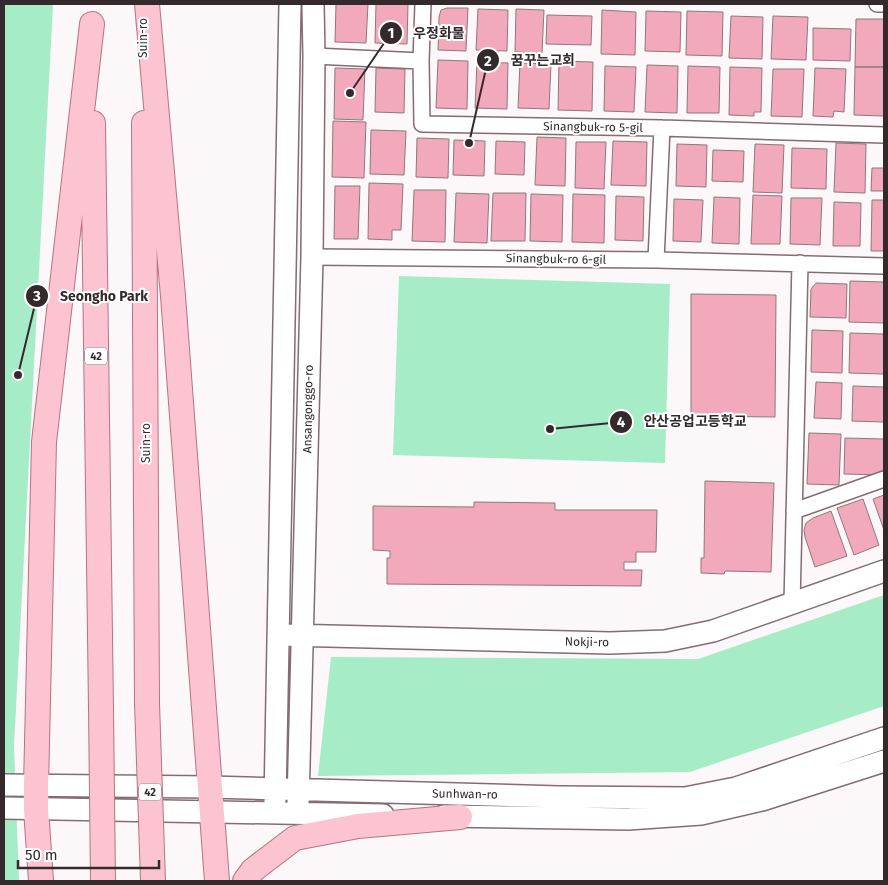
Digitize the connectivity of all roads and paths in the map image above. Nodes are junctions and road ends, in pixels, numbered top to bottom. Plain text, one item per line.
1 (143, 4) edge
2 (147, 4) edge
3 (290, 4) edge
4 (313, 4) edge
5 (423, 4) edge
6 (877, 4) edge
7 (884, 4) edge
8 (92, 14) edge
9 (314, 56) junction
10 (421, 61) junction
11 (662, 128) junction
12 (884, 135) edge
13 (312, 257) junction
14 (656, 260) junction
15 (800, 263) junction
16 (884, 266) edge
17 (884, 479) edge
18 (794, 511) junction
19 (884, 571) edge
20 (792, 604) junction
21 (279, 635) junction
22 (303, 636) junction
23 (884, 738) edge
24 (884, 761) edge
25 (4, 785) edge
26 (36, 786) junction
27 (210, 786) junction
28 (275, 788) junction
29 (299, 790) junction
30 (4, 808) edge
31 (36, 809) junction
32 (275, 812) junction
33 (213, 813) junction
34 (297, 813) junction
35 (460, 817) junction
36 (42, 881) edge
37 (103, 881) edge
38 (153, 881) edge
39 (217, 881) edge
40 (245, 881) edge

1 - 38 main road, Suin-ro / 42, bridge
2 - 27 main road
3 - 21 street, Ansangonggo-ro
4 - 9 street, Ansangonggo-ro
5 - 10 street, Sinangbuk-ro 5-gil
6 - 7 street
8 - 26 main road
8 - 37 main road, 42, bridge
9 - 10 street
9 - 13 street, Ansangonggo-ro
10 - 11 street, Sinangbuk-ro 5-gil
11 - 12 street, Sinangbuk-ro 5-gil
11 - 14 street
13 - 14 street, Sinangbuk-ro 6-gil
13 - 22 street, Ansangonggo-ro
14 - 15 street, Sinangbuk-ro 6-gil
15 - 16 street, Sinangbuk-ro 6-gil
15 - 18 street
17 - 18 street
18 - 20 street
19 - 20 street, Nokji-ro
20 - 22 street, Nokji-ro
21 - 22 street, Nokji-ro
21 - 28 street, Ansangonggo-ro
22 - 29 street, Ansangonggo-ro
23 - 29 street, Sunhwan-ro
24 - 35 street, Sunhwan-ro
25 - 26 street, Sunhwan-ro
26 - 27 street, Sunhwan-ro
26 - 31 main road
27 - 28 street, Sunhwan-ro
27 - 33 main road
28 - 29 street, Sunhwan-ro
28 - 32 street, Ansangonggo-ro
29 - 34 street, Ansangonggo-ro
30 - 31 street, Sunhwan-ro
31 - 33 street, Sunhwan-ro
31 - 36 main road
32 - 33 street, Sunhwan-ro
32 - 34 street, Sunhwan-ro
33 - 39 main road
34 - 35 street, Sunhwan-ro
35 - 40 main road

